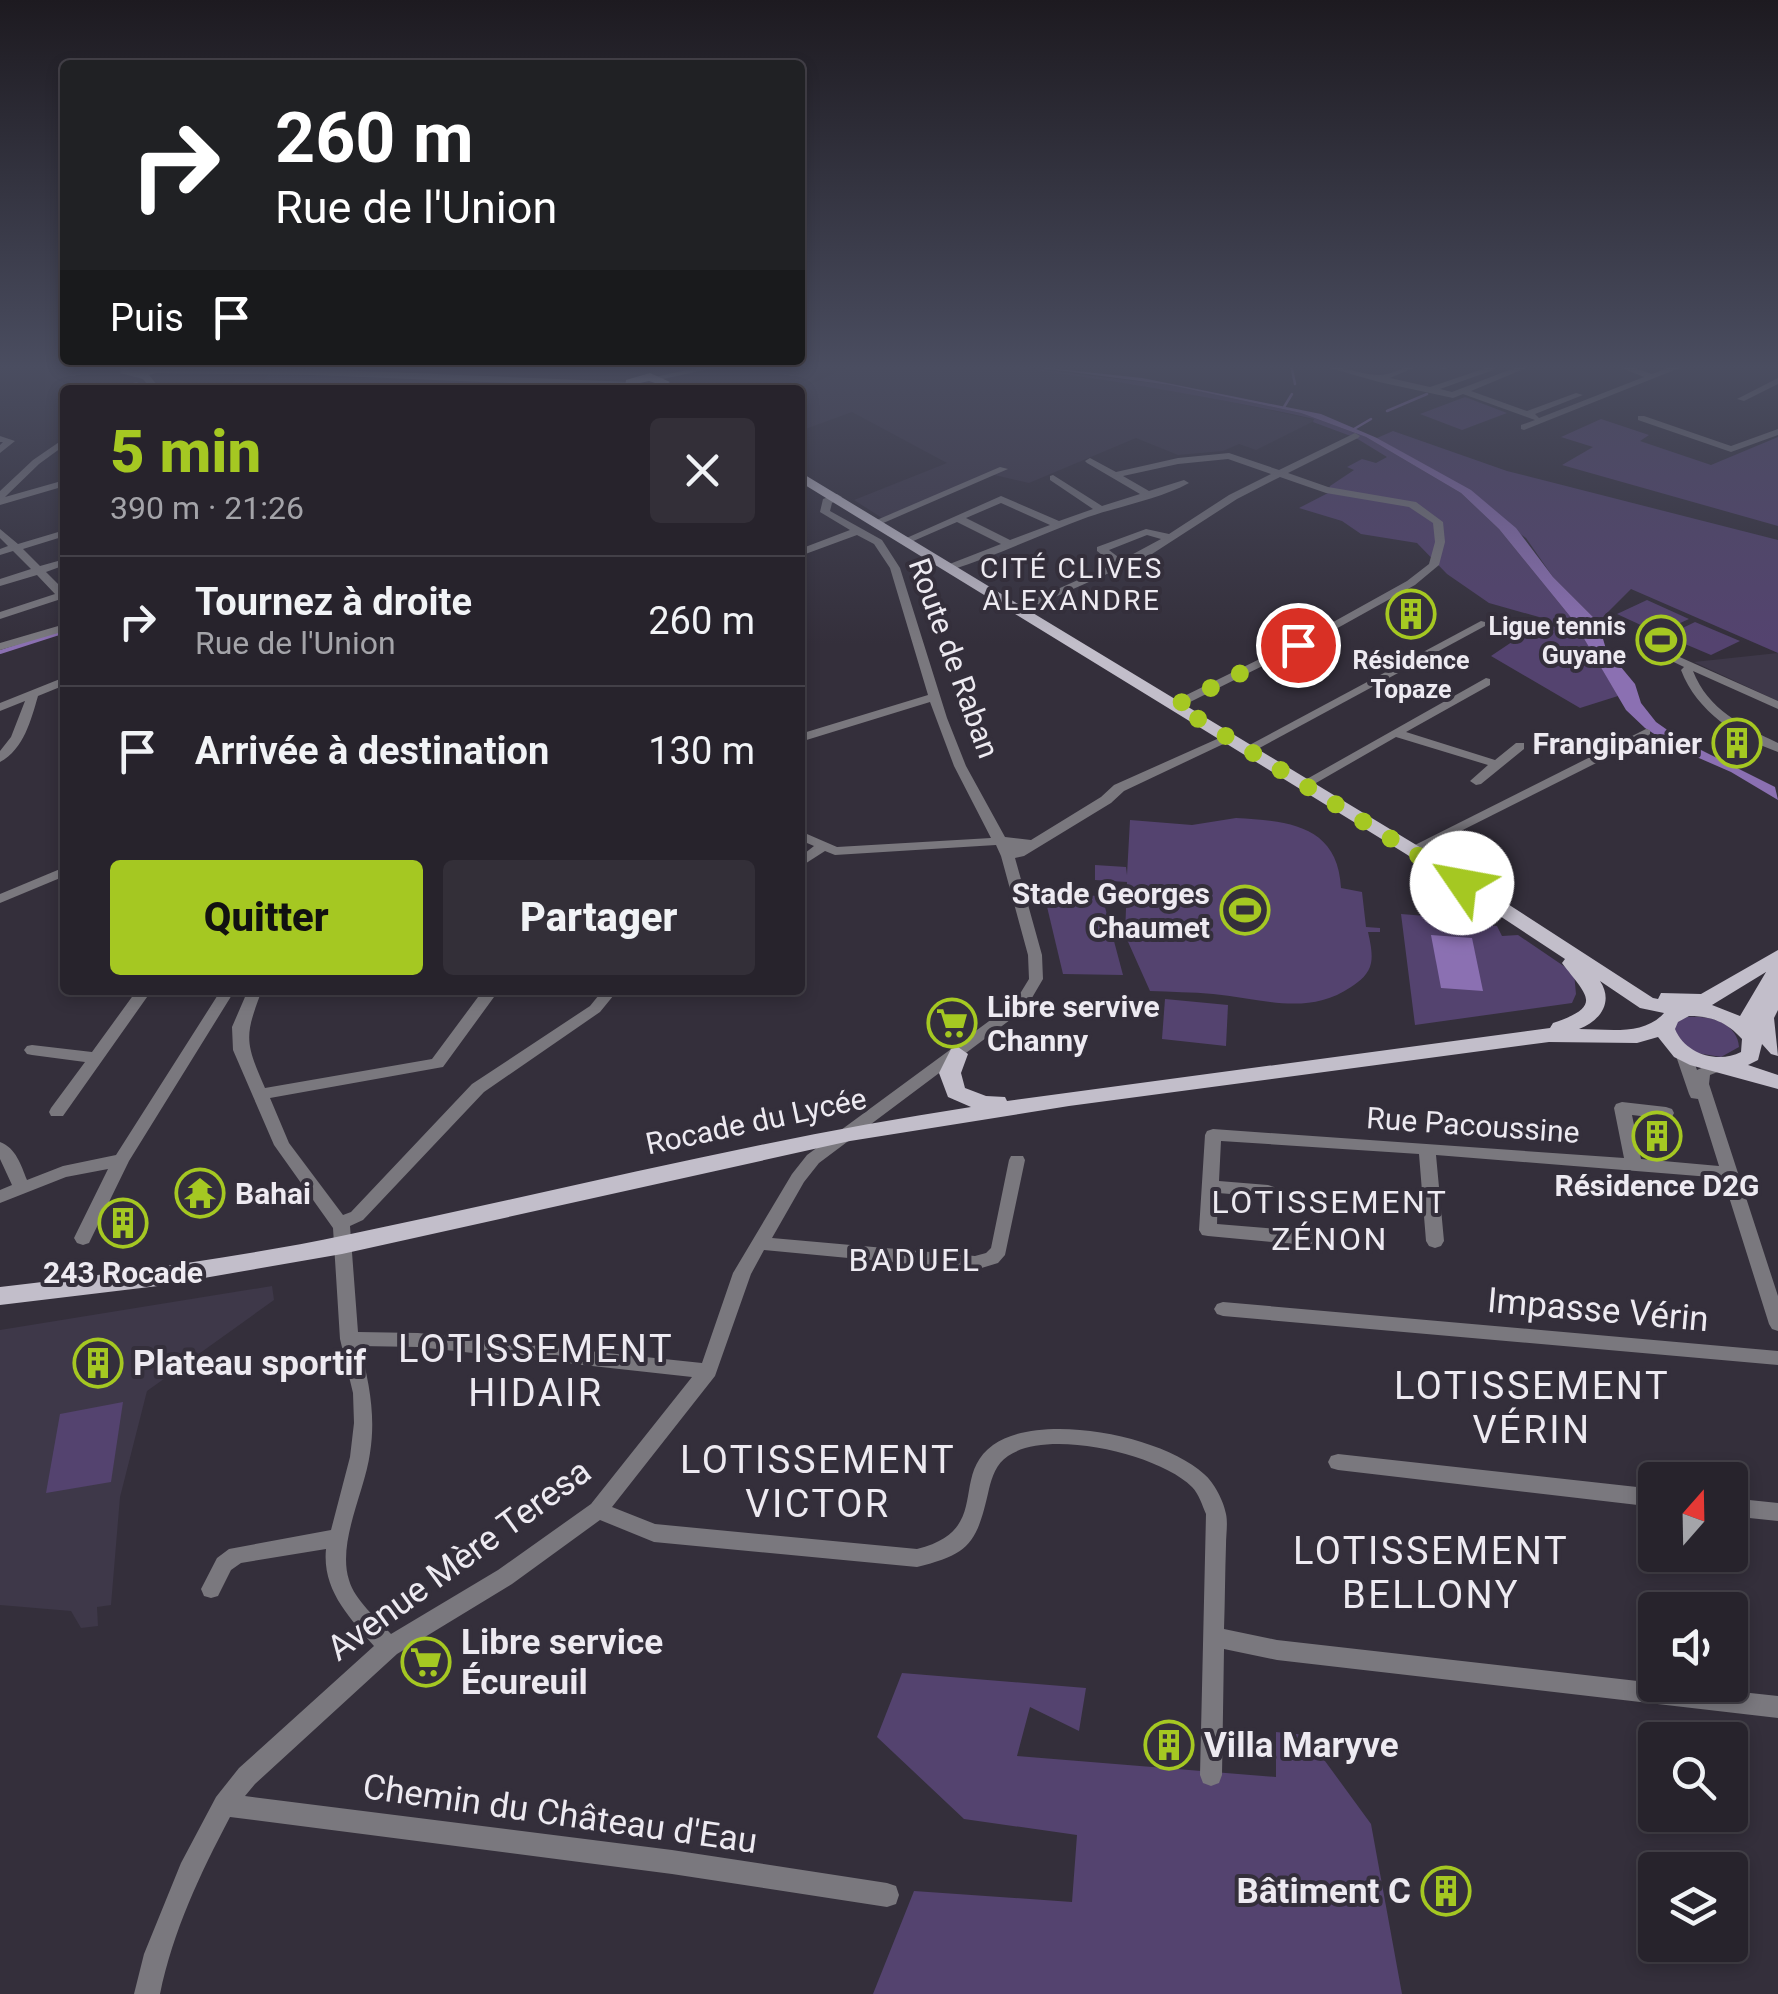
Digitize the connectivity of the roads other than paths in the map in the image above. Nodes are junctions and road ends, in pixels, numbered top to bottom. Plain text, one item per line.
1 (41, 458) edge
2 (1205, 458) edge
3 (1231, 458) edge
4 (1311, 458) edge
5 (1090, 461) dead end
6 (1002, 469) dead end
7 (1117, 474) junction
8 (1279, 474) junction
9 (805, 476) edge
10 (1053, 478) dead end
11 (1184, 483) dead end
12 (60, 484) edge
13 (1150, 496) junction
14 (837, 497) junction
15 (4, 498) edge
16 (1102, 510) junction
17 (958, 518) junction
18 (877, 522) junction
19 (1058, 524) junction
20 (855, 527) junction
21 (0, 532) edge
22 (60, 534) edge
23 (1172, 538) junction
24 (907, 540) junction
25 (1012, 545) junction
26 (15, 548) junction
27 (805, 551) edge
28 (0, 552) edge
29 (60, 564) edge
30 (1121, 564) junction
31 (951, 568) junction
32 (40, 572) junction
33 (0, 584) edge
34 (60, 591) edge
35 (60, 596) edge
36 (1020, 610) junction
37 (0, 616) edge
38 (1481, 624) dead end
39 (60, 628) edge
40 (24, 639) junction
41 (0, 647) edge
42 (1656, 649) dead end
43 (1694, 666) junction
44 (1486, 682) dead end
45 (60, 683) edge
46 (33, 694) junction
47 (934, 697) junction
48 (1778, 704) edge
49 (1176, 705) junction
50 (0, 707) edge
51 (1397, 733) junction
52 (1646, 733) dead end
53 (805, 736) edge
54 (1230, 738) junction
55 (1520, 746) dead end
56 (1778, 748) edge
57 (1248, 749) junction
58 (0, 758) edge
59 (1495, 764) junction
60 (1476, 780) dead end
61 (1304, 784) junction
62 (805, 838) edge
63 (1001, 841) junction
64 (1034, 844) junction
65 (822, 847) junction
66 (1412, 850) junction
67 (1008, 856) junction
68 (805, 859) edge
69 (60, 873) edge
70 (1481, 895) junction
71 (0, 898) edge
72 (1778, 956) edge
73 (1778, 969) edge
74 (1778, 991) edge
75 (141, 995) edge
76 (225, 995) edge
77 (256, 995) edge
78 (485, 995) edge
79 (607, 995) edge
80 (1694, 1010) junction
81 (1664, 1027) junction
82 (1751, 1038) junction
83 (1530, 1039) junction
84 (1778, 1049) edge
85 (32, 1050) dead end
86 (1431, 1052) junction
87 (1681, 1052) junction
88 (958, 1054) junction
89 (96, 1058) junction
90 (1778, 1064) edge
91 (1723, 1065) junction
92 (1778, 1082) edge
93 (262, 1094) junction
94 (1069, 1099) junction
95 (58, 1112) dead end
96 (1666, 1113) dead end
97 (850, 1133) junction
98 (1718, 1133) junction
99 (785, 1146) junction
100 (0, 1148) edge
101 (1427, 1150) junction
102 (813, 1159) junction
103 (121, 1160) junction
104 (1017, 1160) dead end
105 (1634, 1164) junction
106 (1730, 1173) junction
107 (1209, 1186) junction
108 (22, 1188) junction
109 (1268, 1191) dead end
110 (0, 1197) edge
111 (341, 1234) junction
112 (83, 1238) dead end
113 (1315, 1239) dead end
114 (1435, 1242) dead end
115 (758, 1244) junction
116 (0, 1296) edge
117 (1223, 1309) dead end
118 (1778, 1324) edge
119 (348, 1339) junction
120 (1778, 1358) edge
121 (708, 1371) junction
122 (1338, 1462) dead end
123 (1638, 1496) edge
124 (1748, 1509) edge
125 (598, 1510) junction
126 (1778, 1512) edge
127 (337, 1538) junction
128 (211, 1589) dead end
129 (1213, 1637) junction
130 (389, 1647) junction
131 (1778, 1706) edge
132 (1212, 1776) dead end
133 (224, 1805) junction
134 (887, 1895) dead end
135 (147, 1994) edge

1 - 15 street
2 - 7 street
3 - 8 street
4 - 8 street
5 - 7 street
6 - 18 street
7 - 13 street
8 - 23 street
8 - 49 street
9 - 14 main road
10 - 16 street
11 - 13 street
12 - 15 street
13 - 16 street
14 - 18 main road
14 - 20 street, Route de Raban
16 - 19 street
17 - 19 street
17 - 24 street
17 - 25 street
18 - 24 main road
19 - 25 street
20 - 27 street
20 - 47 street, Route de Raban
21 - 26 street
22 - 26 street
23 - 30 street
23 - 30 street
24 - 31 main road
25 - 31 street
26 - 28 street
26 - 32 street
29 - 32 street
30 - 36 street
31 - 36 main road
32 - 33 street
32 - 34 street
35 - 37 street
36 - 49 main road
37 - 40 street
38 - 57 street
39 - 40 street
40 - 41 street
42 - 43 street
43 - 48 street
43 - 56 street
44 - 51 street
45 - 46 street
46 - 50 street
46 - 58 street
47 - 53 street
47 - 63 street, Route de Raban
49 - 54 main road
51 - 59 street
51 - 61 street
52 - 66 street
54 - 57 main road
54 - 64 street
55 - 59 street
57 - 61 main road
59 - 60 street
61 - 66 main road
62 - 65 street
63 - 64 street
63 - 65 street
63 - 67 street, Route de Raban
64 - 67 street
65 - 68 street
66 - 70 main road
67 - 88 street, Route de Raban
69 - 71 street
70 - 72 main road
70 - 80 main road
70 - 81 main road
70 - 86 main road
73 - 80 main road
73 - 82 main road
74 - 84 main road
75 - 89 street
76 - 103 street
77 - 93 street
78 - 93 street
79 - 111 street
80 - 81 main road
80 - 82 main road
81 - 83 main road, Rocade du Lycée
81 - 87 main road
82 - 90 main road
82 - 91 main road
83 - 86 main road, Rocade du Lycée
83 - 87 main road, Rocade du Lycée
85 - 89 street
86 - 94 main road, Rocade du Lycée
87 - 91 main road, Rocade du Lycée
87 - 98 street
88 - 94 main road
88 - 97 street, Route de Raban
89 - 95 street
91 - 92 main road, Rocade du Lycée
91 - 98 street
93 - 111 street
94 - 97 main road, Rocade du Lycée
96 - 105 street
97 - 99 main road, Rocade du Lycée
97 - 102 street, Avenue Mère Teresa
98 - 106 street
99 - 102 main road
99 - 111 main road, Rocade du Lycée
100 - 108 street
101 - 105 street, Rue Pacoussine
101 - 107 street, Rue Pacoussine
101 - 114 street
102 - 115 street, Avenue Mère Teresa
103 - 108 street
103 - 112 street
104 - 115 street
105 - 106 street, Rue Pacoussine
106 - 118 street
107 - 109 street
107 - 113 street
108 - 110 street
111 - 116 main road, Rocade du Lycée
111 - 119 street
115 - 121 street, Avenue Mère Teresa
117 - 120 street, Impasse Vérin
119 - 121 street
119 - 127 street
121 - 125 street, Avenue Mère Teresa
122 - 123 street
124 - 126 street
125 - 129 street
125 - 130 street, Avenue Mère Teresa
127 - 128 street
127 - 130 street
129 - 131 street
129 - 132 street
130 - 133 street, Avenue Mère Teresa
133 - 134 street, Chemin du Château d'Eau
133 - 135 street, Avenue Mère Teresa

